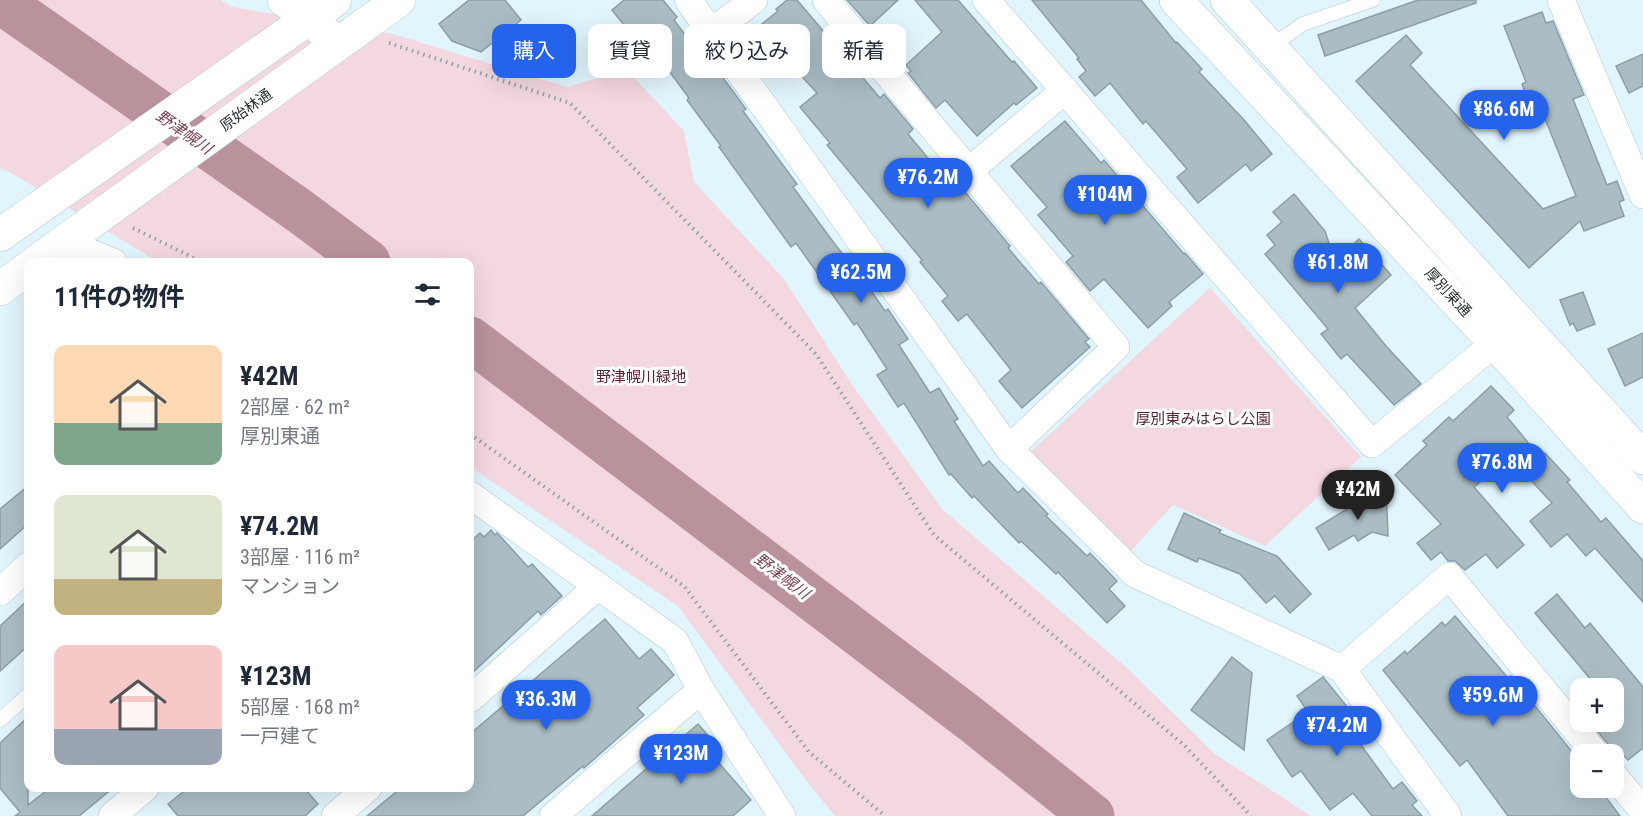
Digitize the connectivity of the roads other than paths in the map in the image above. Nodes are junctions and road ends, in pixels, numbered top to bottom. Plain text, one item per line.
1 (399, 0) edge
2 (688, 0) edge
3 (754, 0) edge
4 (826, 0) edge
5 (986, 0) edge
6 (1176, 0) edge
7 (1227, 0) edge
8 (1373, 0) edge
9 (1561, 0) edge
10 (310, 6) edge
11 (705, 24) edge
12 (722, 24) edge
13 (338, 44) junction
14 (1270, 47) junction
15 (744, 78) edge
16 (1065, 90) junction
17 (970, 170) junction
18 (1643, 195) edge
19 (0, 235) edge
20 (64, 242) junction
21 (42, 258) edge
22 (103, 258) edge
23 (24, 271) edge
24 (0, 289) edge
25 (1495, 343) junction
26 (1008, 449) junction
27 (1642, 456) edge
28 (474, 501) edge
29 (1643, 507) edge
30 (24, 570) edge
31 (598, 586) junction
32 (0, 592) edge
33 (1342, 669) junction
34 (701, 690) junction
35 (474, 695) edge
36 (24, 699) edge
37 (0, 720) edge
38 (1588, 744) edge
39 (1624, 788) edge
40 (363, 792) edge
41 (1643, 811) edge
42 (777, 814) edge
43 (335, 816) edge
44 (553, 816) edge
45 (1448, 816) edge

1 - 13 street, 原始林通
2 - 11 street
3 - 12 street
4 - 17 street
5 - 16 street
6 - 25 street, 厚別東通
7 - 14 street
8 - 14 lane
9 - 18 street
10 - 13 street
10 - 19 street
13 - 20 street, 原始林通
14 - 27 street
15 - 26 street
16 - 17 street
16 - 25 street
17 - 26 street
20 - 21 street, 原始林通
20 - 22 street
23 - 24 street
25 - 29 street, 厚別東通
26 - 33 street
28 - 31 street
30 - 32 street
31 - 34 street
31 - 35 street
33 - 38 street
33 - 45 street
34 - 42 street
34 - 44 street
36 - 37 lane
39 - 41 street
40 - 43 street

